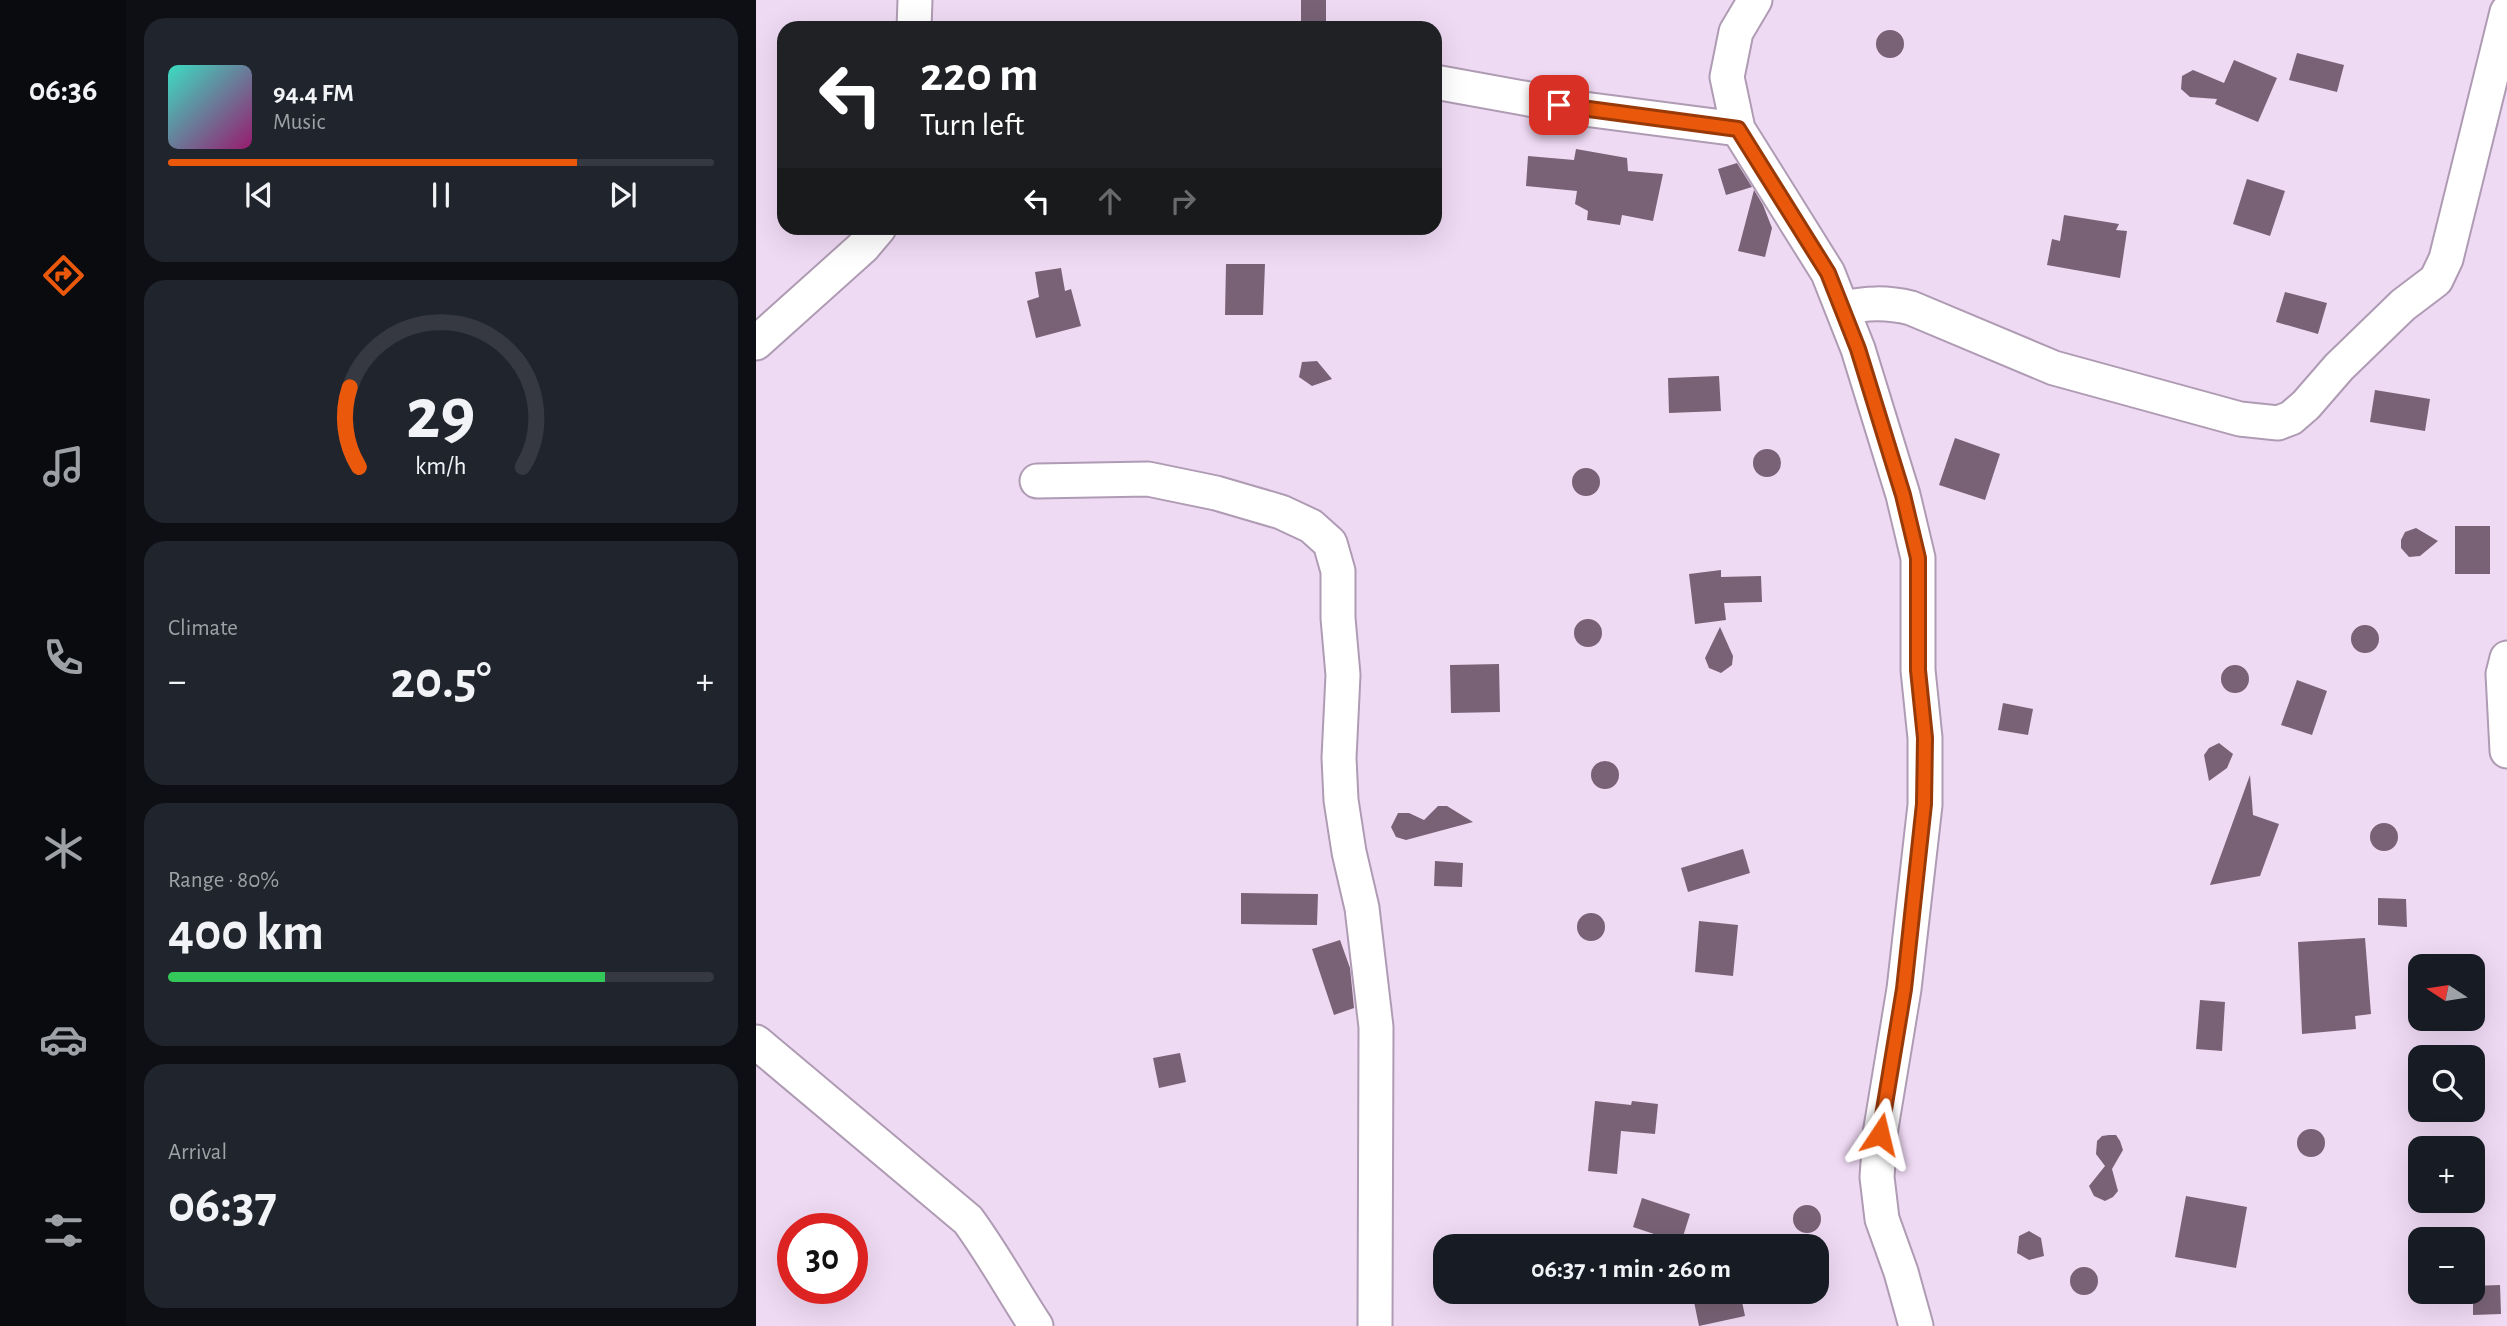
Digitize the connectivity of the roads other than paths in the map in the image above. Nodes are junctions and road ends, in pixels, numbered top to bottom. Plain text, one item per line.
1 (915, 0) edge
2 (1755, 0) edge
3 (2507, 12) edge
4 (914, 21) edge
5 (1442, 83) edge
6 (1738, 129) junction
7 (873, 235) edge
8 (1842, 308) junction
9 (756, 343) edge
10 (1037, 481) dead end
11 (2507, 658) edge
12 (2507, 751) edge
13 (756, 1042) edge
14 (1036, 1326) edge
15 (1375, 1326) edge
16 (1916, 1326) edge

1 - 4 street
2 - 6 street
3 - 8 street
5 - 6 street
6 - 8 street
7 - 9 street
8 - 16 street
10 - 15 street
11 - 12 street
13 - 14 street

